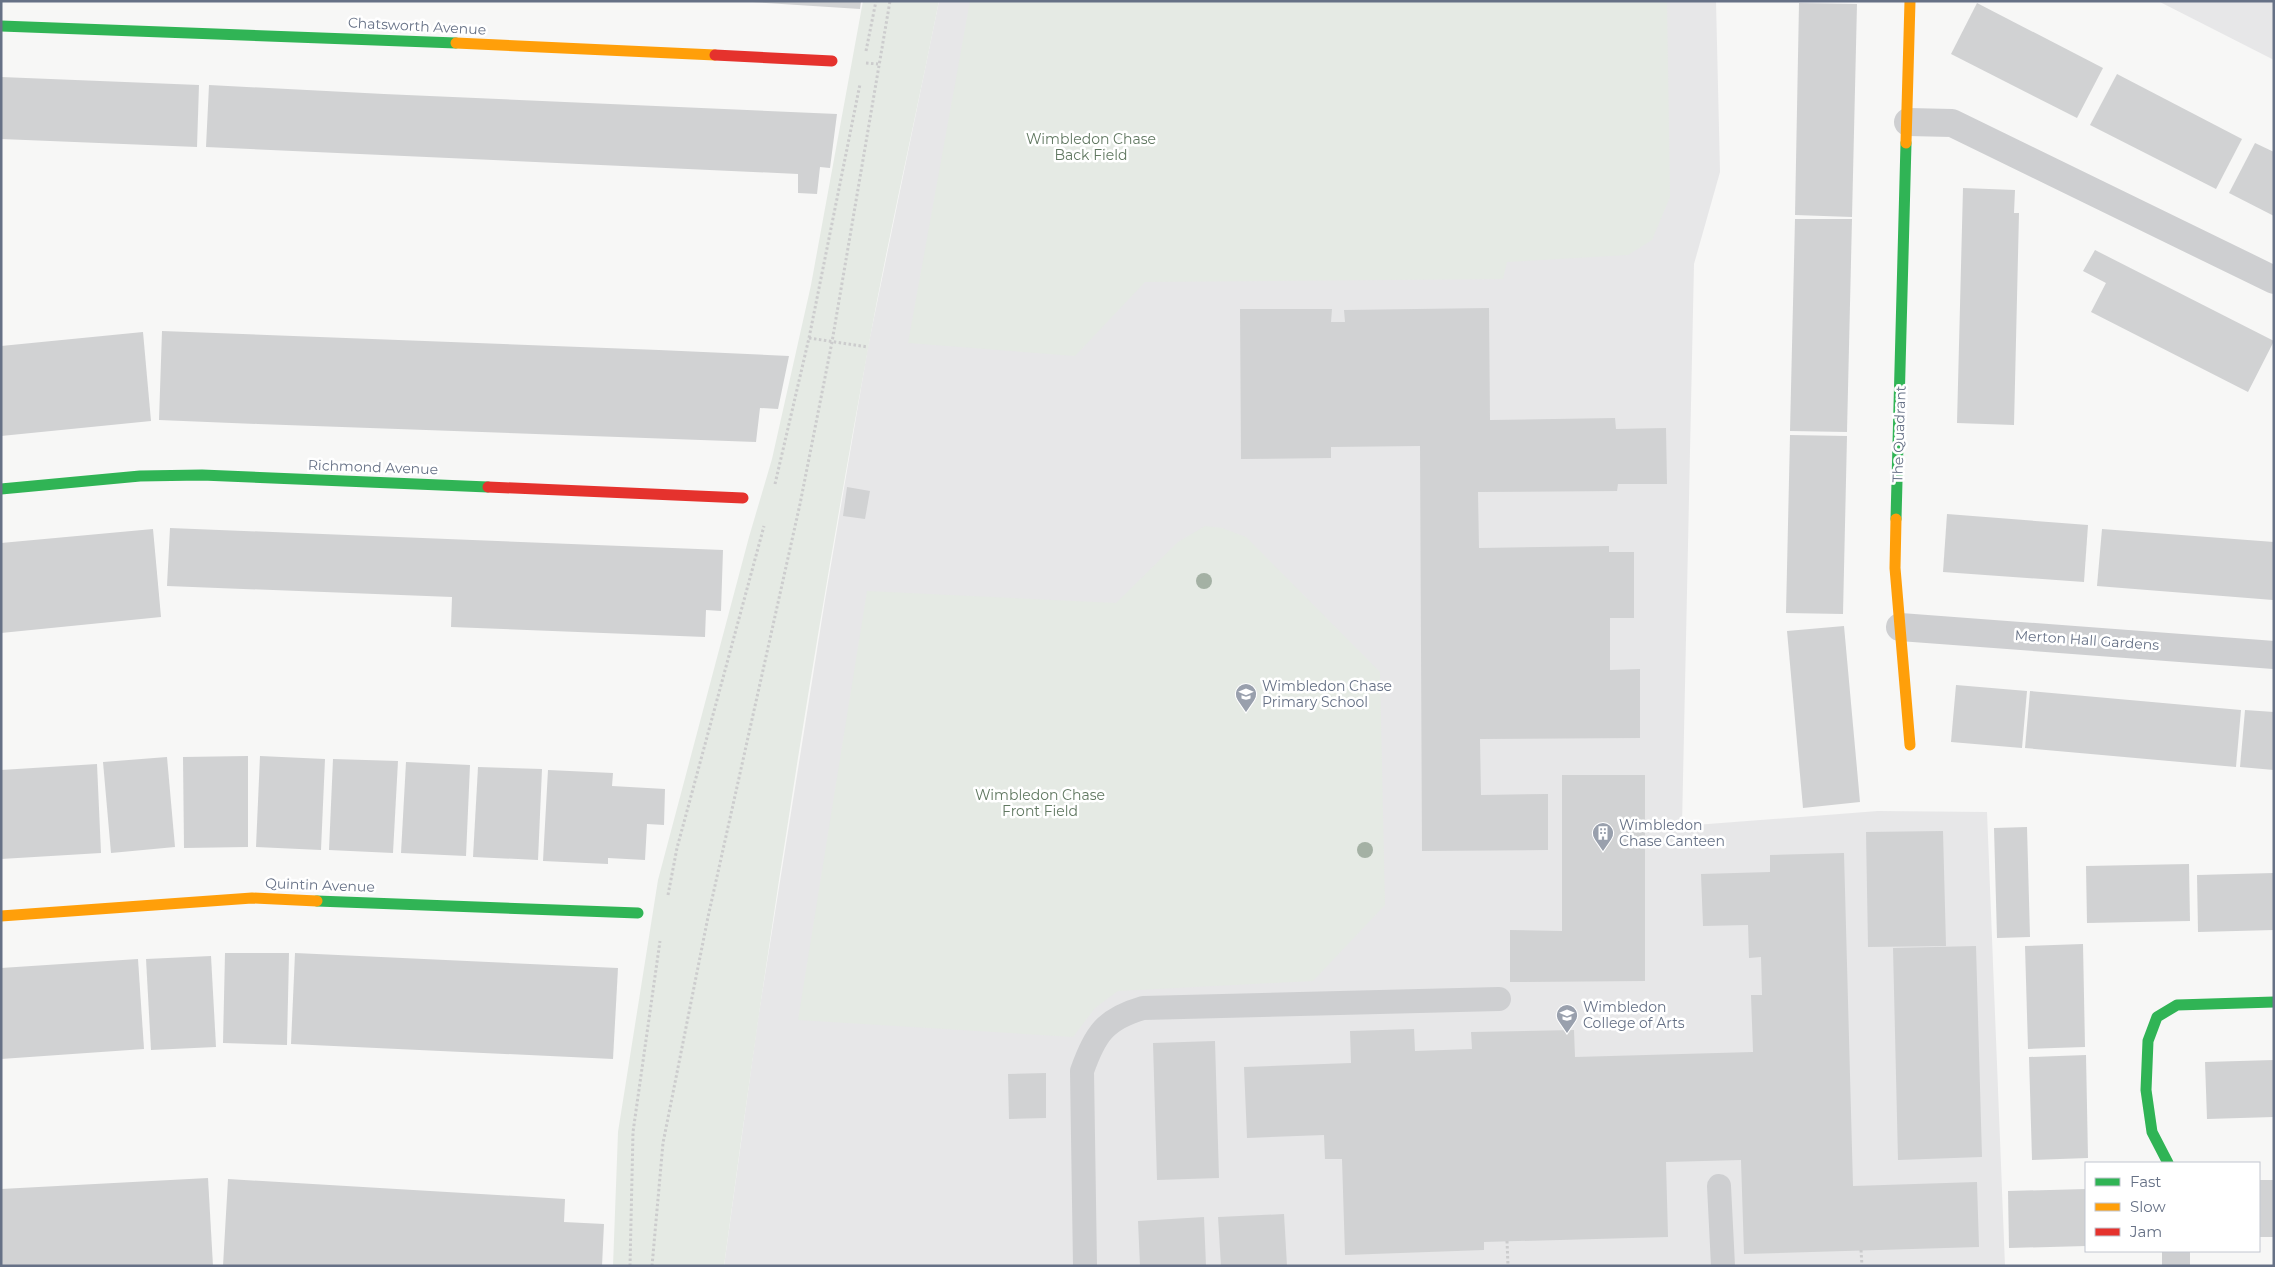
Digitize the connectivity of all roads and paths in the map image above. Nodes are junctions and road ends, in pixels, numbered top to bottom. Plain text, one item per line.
1 (876, 1) edge
2 (890, 1) edge
3 (1910, 1) edge
4 (1, 26) edge
5 (832, 61) dead end
6 (864, 63) junction
7 (878, 64) junction
8 (862, 72) dead end
9 (860, 82) dead end
10 (1908, 122) junction
11 (2274, 280) edge
12 (809, 338) junction
13 (832, 342) junction
14 (868, 347) dead end
15 (1, 489) edge
16 (774, 490) dead end
17 (743, 498) dead end
18 (766, 519) dead end
19 (1900, 627) junction
20 (2274, 655) edge
21 (1910, 746) dead end
22 (666, 904) dead end
23 (638, 914) dead end
24 (1, 916) edge
25 (661, 933) dead end
26 (1499, 999) dead end
27 (2274, 1002) edge
28 (2168, 1162) edge
29 (1719, 1186) dead end
30 (1507, 1241) dead end
31 (1861, 1250) dead end
32 (2176, 1252) edge
33 (630, 1266) edge
34 (652, 1266) edge
35 (1085, 1266) edge
36 (1508, 1266) edge
37 (1724, 1266) edge
38 (1862, 1266) edge
39 (2176, 1266) edge

1 - 6 path
2 - 7 path
3 - 10 street, The Quadrant
4 - 5 street, Chatsworth Avenue
6 - 7 path
6 - 8 path
7 - 13 path
9 - 12 path
10 - 11 street
10 - 19 street, The Quadrant
12 - 13 path
12 - 16 path
13 - 14 path
13 - 34 path
15 - 17 street, Richmond Avenue
18 - 22 path
19 - 20 street, Merton Hall Gardens
19 - 21 street, The Quadrant
23 - 24 street, Quintin Avenue
25 - 33 path
26 - 35 lane
27 - 28 street
29 - 37 lane
30 - 36 path
31 - 38 path
32 - 39 street

